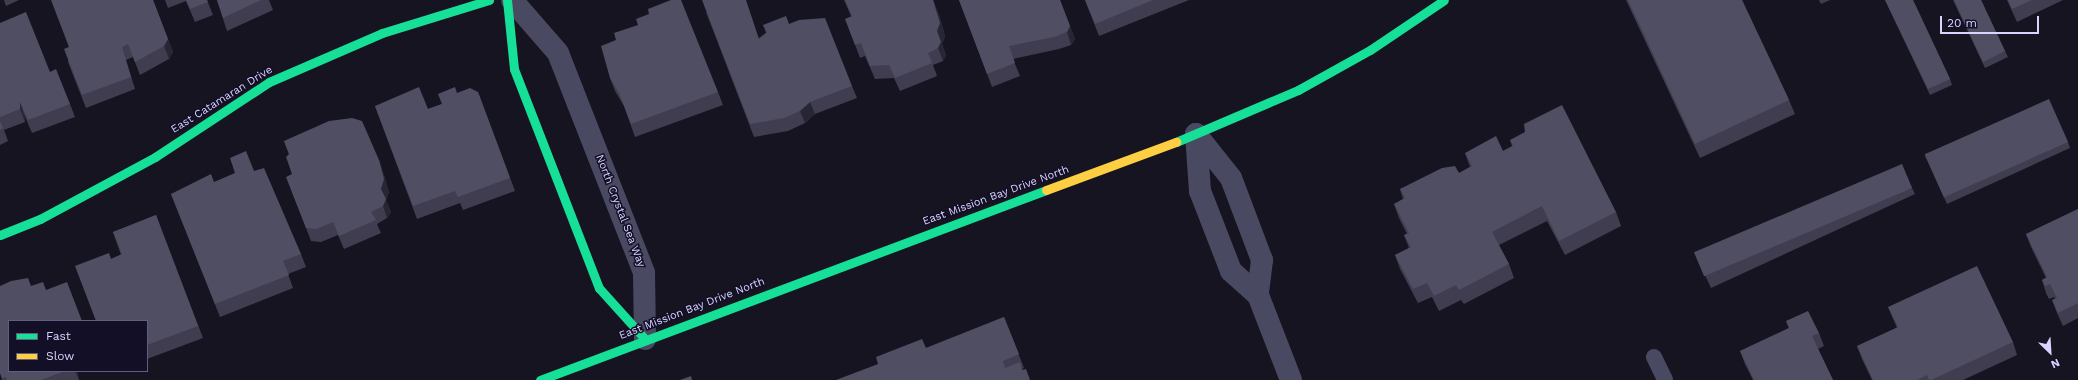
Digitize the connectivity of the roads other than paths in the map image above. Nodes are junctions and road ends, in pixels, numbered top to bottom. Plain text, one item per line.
1 (489, 0) edge
2 (507, 0) edge
3 (512, 0) edge
4 (1444, 0) edge
5 (1196, 134) junction
6 (0, 235) edge
7 (1258, 295) junction
8 (645, 339) junction
9 (1654, 357) dead end
10 (540, 380) edge
11 (1292, 380) edge
12 (1665, 380) edge

1 - 6 street, East Catamaran Drive
2 - 8 street
3 - 8 street, North Crystal Sea Way
4 - 5 street, East Mission Bay Drive North
5 - 7 street
5 - 7 street
5 - 8 street, East Mission Bay Drive North
7 - 11 street
8 - 10 street, East Mission Bay Drive North
9 - 12 lane

